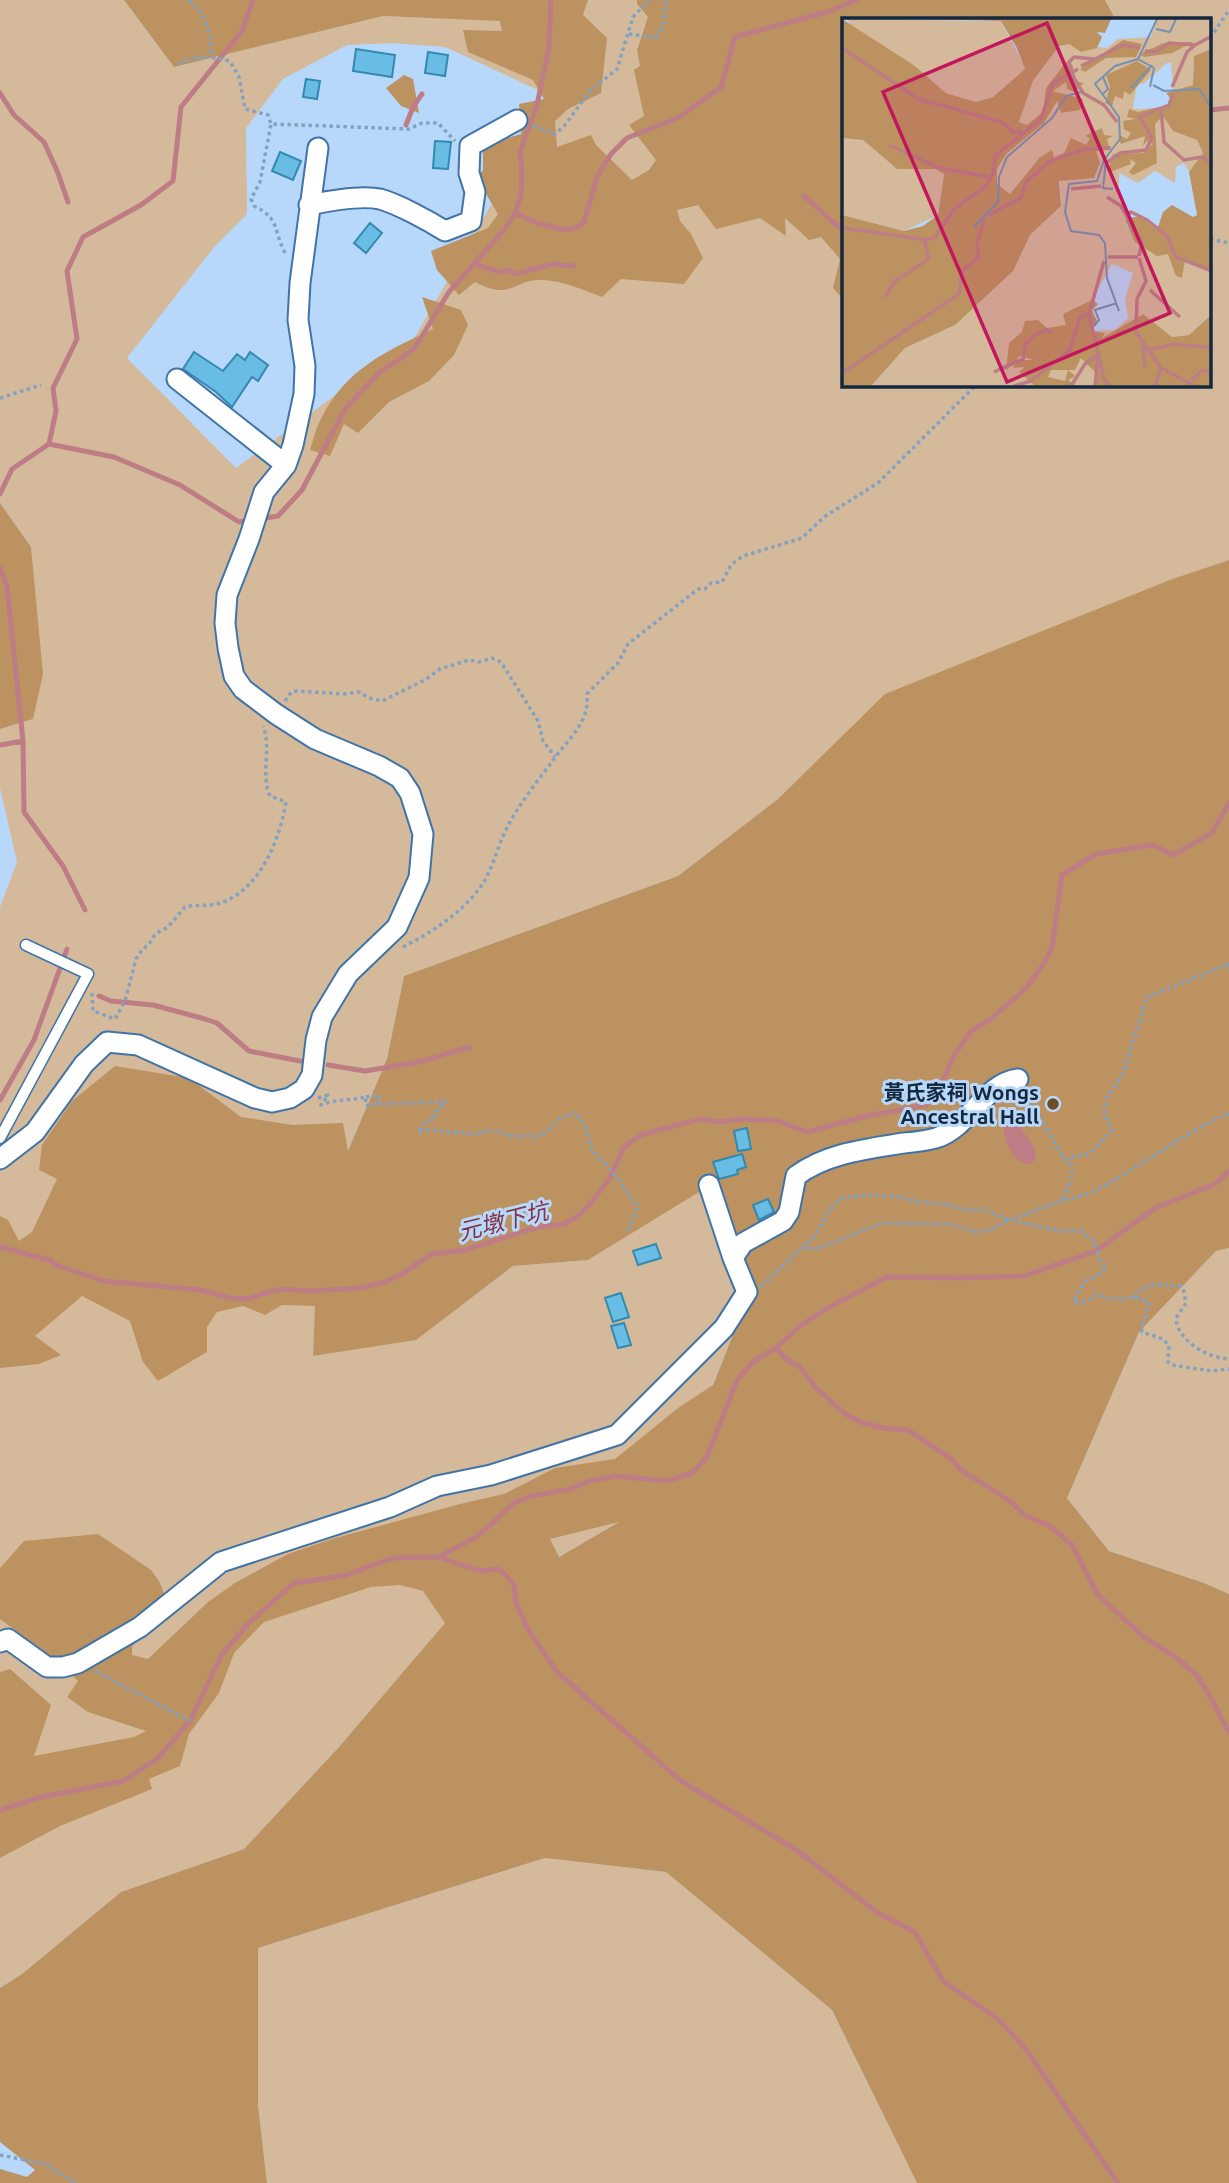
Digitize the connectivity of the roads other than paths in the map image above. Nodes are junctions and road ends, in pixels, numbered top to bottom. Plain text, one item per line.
1 (517, 121) road end
2 (318, 148) dead end
3 (309, 205) junction
4 (177, 379) dead end
5 (286, 465) junction
6 (26, 945) dead end
7 (1018, 1079) road end
8 (0, 1138) edge
9 (0, 1159) edge
10 (709, 1185) dead end
11 (733, 1258) junction
12 (0, 1642) edge

1 - 3 street
2 - 3 street
3 - 5 street
4 - 5 street
5 - 9 street
6 - 8 lane
7 - 11 street
10 - 11 street
11 - 12 street

